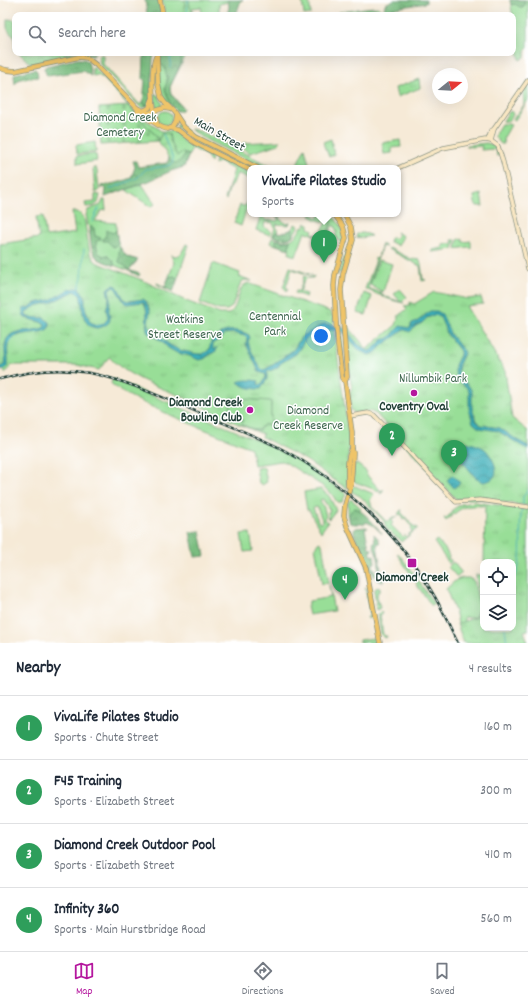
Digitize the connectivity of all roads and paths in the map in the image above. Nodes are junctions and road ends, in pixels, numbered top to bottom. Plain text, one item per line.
1 (160, 0) edge
2 (162, 12) edge
3 (156, 56) edge
4 (157, 56) edge
5 (0, 68) edge
6 (528, 80) edge
7 (153, 98) junction
8 (137, 108) junction
9 (170, 109) junction
10 (160, 110) junction
11 (143, 111) junction
12 (154, 112) junction
13 (176, 117) junction
14 (155, 119) junction
15 (158, 125) junction
16 (170, 128) junction
17 (489, 141) junction
18 (252, 165) edge
19 (401, 167) edge
20 (247, 169) edge
21 (336, 217) edge
22 (346, 217) edge
23 (352, 235) junction
24 (346, 238) junction
25 (353, 240) junction
26 (528, 269) edge
27 (335, 308) junction
28 (342, 309) junction
29 (345, 381) junction
30 (350, 416) junction
31 (528, 507) edge
32 (380, 643) edge

1 - 2 main road
3 - 7 main road
4 - 9 main road
5 - 8 main road
6 - 17 street
7 - 11 main road
7 - 12 main road
8 - 11 main road
8 - 15 main road
9 - 10 main road
9 - 13 main road
10 - 12 main road
10 - 14 main road
11 - 12 main road
12 - 14 main road
13 - 16 main road
13 - 18 main road, Main Street
14 - 15 main road
15 - 16 main road
16 - 20 main road, Main Street
17 - 19 street
17 - 26 street
21 - 24 main road
22 - 23 main road
23 - 24 main road
23 - 25 main road
24 - 25 main road
24 - 27 main road
25 - 28 main road
27 - 28 main road
27 - 29 main road
28 - 29 main road
29 - 30 main road
30 - 31 street
30 - 32 main road

